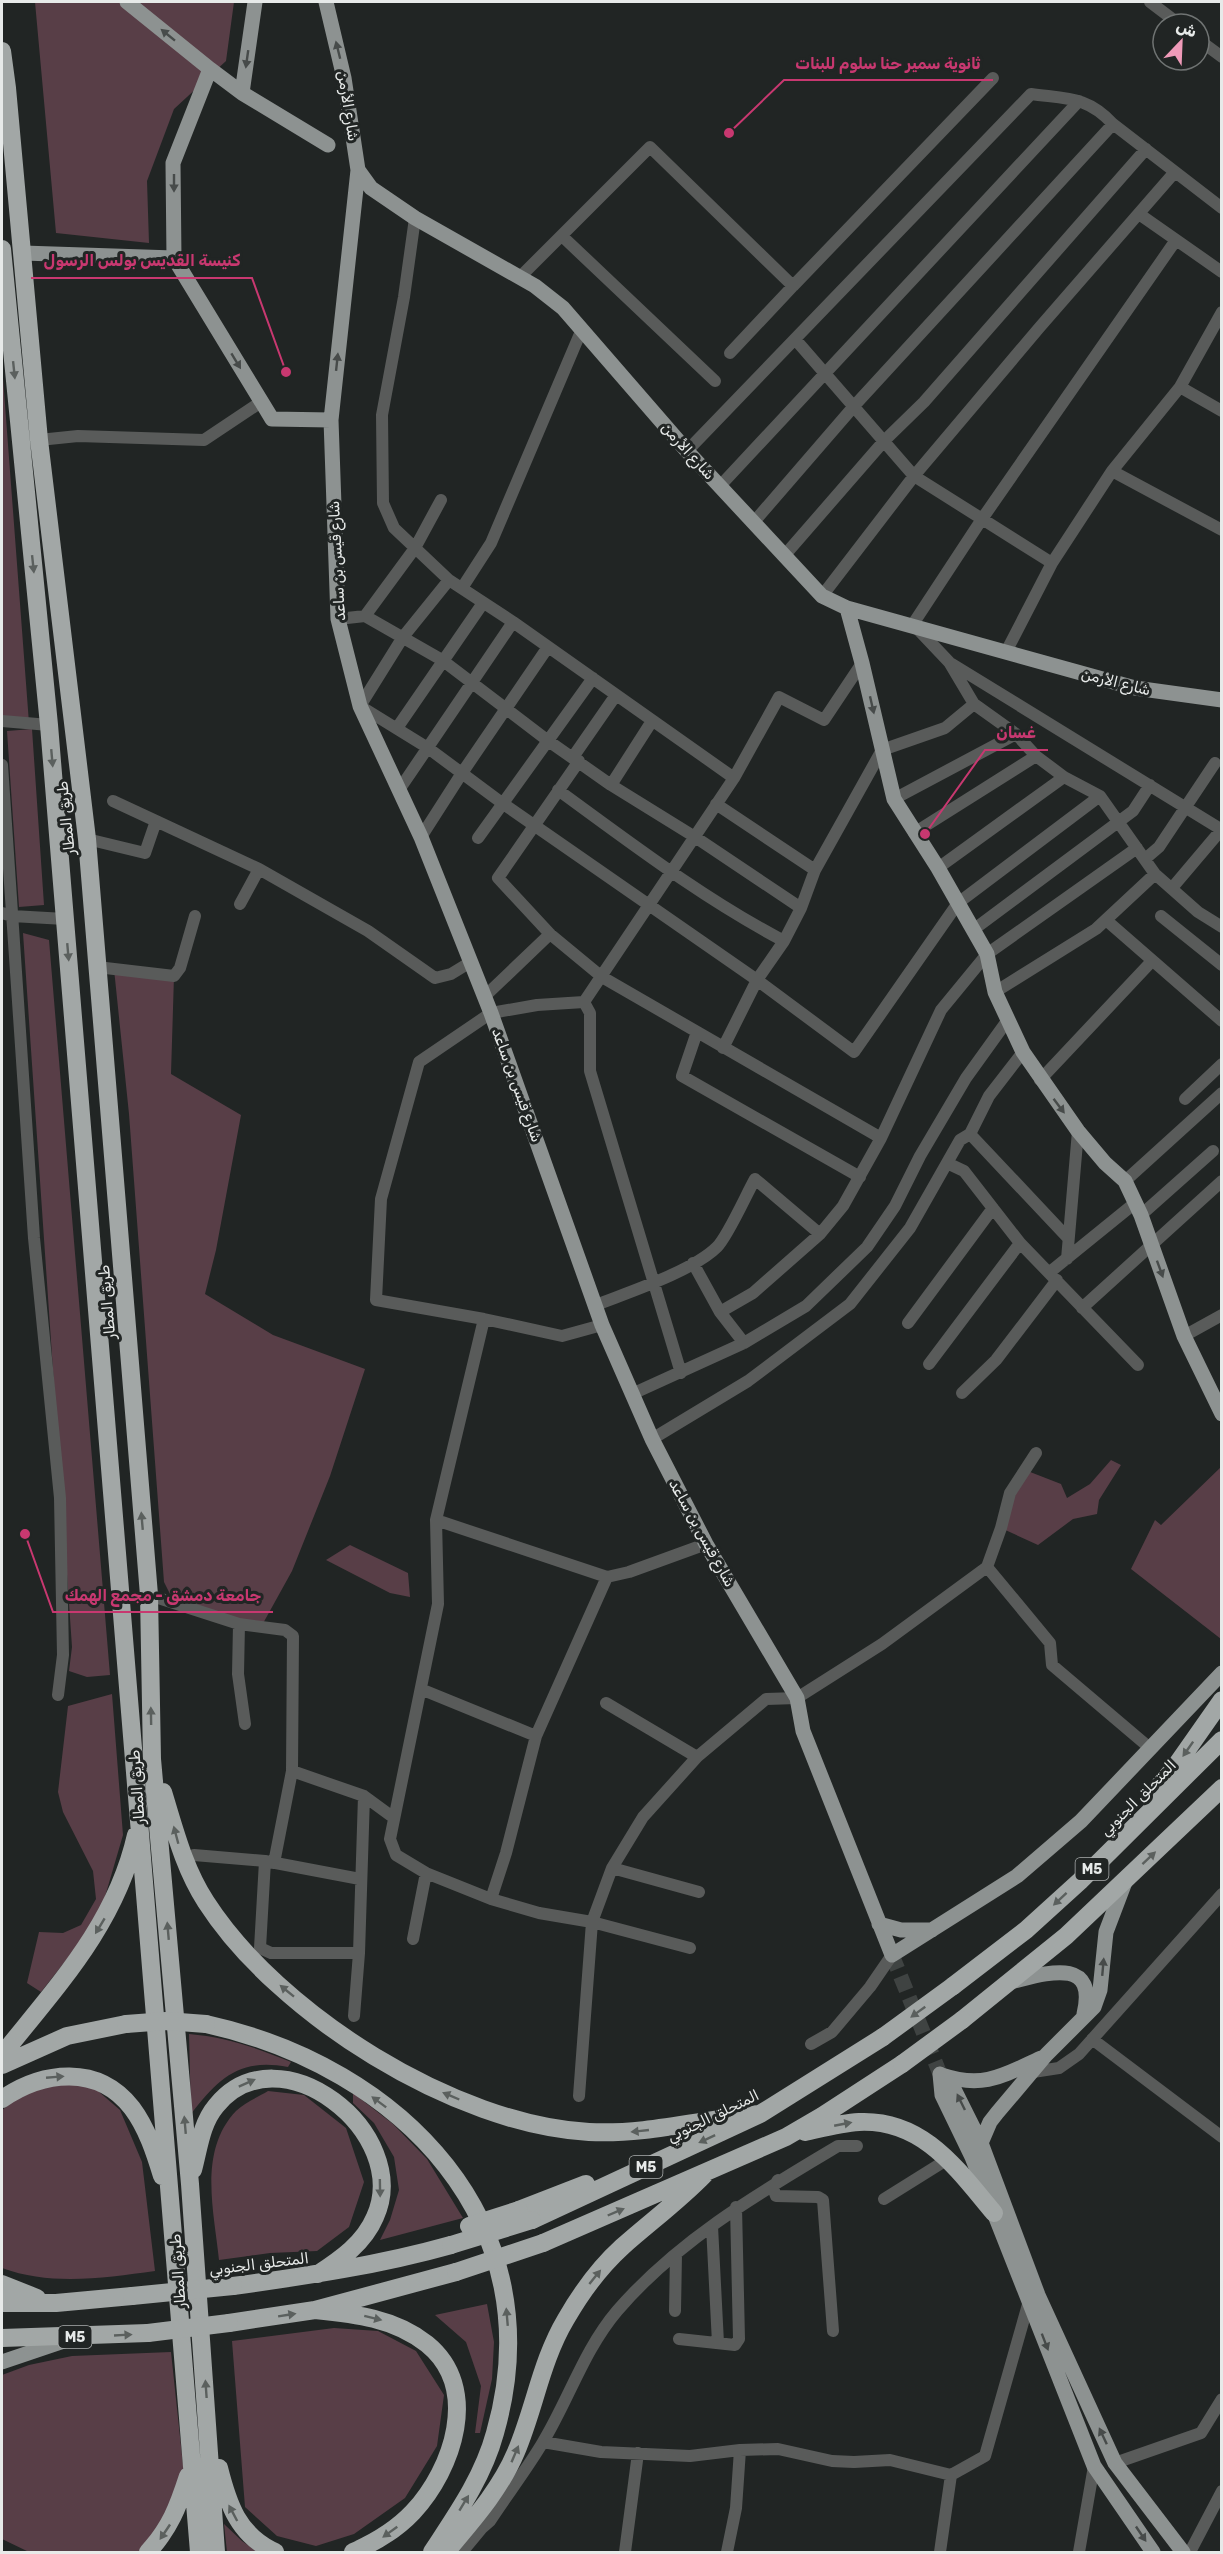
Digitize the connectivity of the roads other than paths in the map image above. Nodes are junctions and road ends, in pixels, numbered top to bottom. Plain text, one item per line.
1 (127, 2) edge
2 (255, 2) edge
3 (326, 2) edge
4 (1150, 2) edge
5 (1163, 12) edge
6 (2, 51) edge
7 (210, 69) junction
8 (993, 78) dead end
9 (242, 93) junction
10 (1079, 101) junction
11 (1113, 124) junction
12 (328, 145) dead end
13 (1146, 149) junction
14 (357, 170) junction
15 (1174, 173) junction
16 (1221, 208) edge
17 (1139, 214) junction
18 (415, 218) junction
19 (562, 236) junction
20 (1176, 240) junction
21 (2, 249) edge
22 (23, 253) junction
23 (174, 258) junction
24 (1221, 272) edge
25 (520, 278) junction
26 (793, 286) junction
27 (1221, 312) edge
28 (582, 329) junction
29 (795, 339) junction
30 (730, 353) dead end
31 (824, 374) junction
32 (716, 381) dead end
33 (1180, 387) junction
34 (261, 402) junction
35 (855, 405) junction
36 (1221, 411) edge
37 (331, 420) junction
38 (39, 440) junction
39 (884, 441) junction
40 (687, 451) junction
41 (1112, 471) junction
42 (914, 476) junction
43 (720, 486) junction
44 (441, 500) dead end
45 (982, 519) junction
46 (753, 523) junction
47 (1221, 530) edge
48 (415, 548) junction
49 (784, 556) junction
50 (1052, 563) junction
51 (449, 579) junction
52 (462, 588) junction
53 (822, 596) junction
54 (483, 603) junction
55 (847, 608) junction
56 (365, 616) junction
57 (338, 619) junction
58 (513, 622) junction
59 (913, 624) junction
60 (403, 637) junction
61 (548, 647) junction
62 (1006, 652) junction
63 (442, 660) junction
64 (949, 662) junction
65 (862, 663) junction
66 (593, 678) junction
67 (473, 682) junction
68 (616, 695) junction
69 (1221, 700) edge
70 (974, 704) junction
71 (360, 706) junction
72 (506, 708) junction
73 (2, 721) edge
74 (652, 721) junction
75 (49, 725) junction
76 (397, 729) junction
77 (1016, 734) junction
78 (547, 740) junction
79 (428, 748) junction
80 (882, 750) junction
81 (1036, 756) junction
82 (576, 759) junction
83 (1215, 763) dead end
84 (2, 765) edge
85 (462, 773) junction
86 (1064, 777) junction
87 (734, 778) junction
88 (611, 785) junction
89 (1150, 785) junction
90 (399, 790) junction
91 (558, 790) junction
92 (1100, 796) junction
93 (894, 799) junction
94 (113, 801) dead end
95 (502, 803) junction
96 (716, 804) junction
97 (1186, 807) junction
98 (156, 821) junction
99 (1118, 822) junction
100 (534, 824) junction
101 (1221, 830) edge
102 (914, 833) junction
103 (421, 837) junction
104 (695, 837) junction
105 (478, 838) dead end
106 (87, 839) junction
107 (1137, 848) junction
108 (1145, 860) junction
109 (938, 868) junction
110 (259, 869) junction
111 (814, 870) junction
112 (671, 872) junction
113 (1155, 874) junction
114 (1172, 888) junction
115 (6, 892) edge
116 (958, 903) junction
117 (240, 904) dead end
118 (649, 906) junction
119 (801, 908) junction
120 (7, 914) edge
121 (195, 916) dead end
122 (1161, 916) dead end
123 (65, 919) junction
124 (1106, 920) junction
125 (1221, 927) edge
126 (973, 930) junction
127 (550, 934) junction
128 (784, 941) junction
129 (987, 954) junction
130 (1152, 961) junction
131 (469, 963) junction
132 (1221, 965) edge
133 (97, 967) junction
134 (602, 977) junction
135 (757, 980) junction
136 (995, 992) junction
137 (484, 997) junction
138 (584, 1002) junction
139 (491, 1013) junction
140 (1007, 1021) junction
141 (1221, 1021) edge
142 (697, 1032) junction
143 (723, 1048) junction
144 (1023, 1052) junction
145 (1221, 1064) edge
146 (1040, 1080) junction
147 (1221, 1093) edge
148 (1185, 1099) dead end
149 (1078, 1131) junction
150 (970, 1134) junction
151 (881, 1138) junction
152 (1213, 1151) dead end
153 (947, 1163) junction
154 (860, 1177) junction
155 (1125, 1181) junction
156 (1221, 1181) edge
157 (993, 1208) junction
158 (1138, 1209) junction
159 (820, 1234) junction
160 (1067, 1237) junction
161 (1020, 1243) junction
162 (1151, 1244) junction
163 (1067, 1259) junction
164 (693, 1263) junction
165 (1053, 1276) junction
166 (653, 1283) junction
167 (596, 1305) junction
168 (1082, 1308) junction
169 (720, 1312) junction
170 (1221, 1315) edge
171 (484, 1319) junction
172 (908, 1323) dead end
173 (602, 1325) junction
174 (1184, 1336) junction
175 (744, 1343) junction
176 (929, 1364) dead end
177 (1138, 1365) dead end
178 (681, 1373) junction
179 (632, 1394) junction
180 (962, 1394) dead end
181 (1219, 1404) edge
182 (652, 1439) junction
183 (1036, 1454) dead end
184 (436, 1520) junction
185 (706, 1544) junction
186 (987, 1567) junction
187 (607, 1577) junction
188 (148, 1595) junction
189 (239, 1624) junction
190 (1221, 1673) edge
191 (423, 1690) junction
192 (58, 1695) dead end
193 (796, 1698) junction
194 (1221, 1700) edge
195 (606, 1703) dead end
196 (244, 1724) dead end
197 (536, 1737) junction
198 (1221, 1740) edge
199 (1151, 1749) junction
200 (697, 1757) junction
201 (152, 1759) junction
202 (292, 1771) junction
203 (1221, 1790) edge
204 (364, 1796) junction
205 (139, 1812) junction
206 (394, 1818) junction
207 (194, 1855) dead end
208 (269, 1862) junction
209 (612, 1868) junction
210 (426, 1873) junction
211 (360, 1879) junction
212 (1126, 1879) junction
213 (1080, 1881) junction
214 (699, 1892) dead end
215 (1221, 1894) edge
216 (491, 1899) junction
217 (592, 1922) junction
218 (879, 1924) junction
219 (934, 1930) junction
220 (413, 1939) dead end
221 (690, 1948) dead end
222 (359, 1953) junction
223 (892, 1956) junction
224 (1008, 1982) junction
225 (354, 2016) dead end
226 (1083, 2020) junction
227 (1092, 2038) junction
228 (811, 2044) dead end
229 (2, 2055) edge
230 (1046, 2055) junction
231 (2, 2065) edge
232 (1033, 2072) junction
233 (940, 2074) junction
234 (579, 2096) dead end
235 (2, 2099) edge
236 (760, 2114) junction
237 (786, 2137) junction
238 (1221, 2137) edge
239 (981, 2143) junction
240 (856, 2146) dead end
241 (948, 2159) junction
242 (705, 2174) junction
243 (778, 2180) junction
244 (190, 2184) junction
245 (884, 2199) dead end
246 (172, 2207) junction
247 (736, 2207) junction
248 (994, 2213) junction
249 (712, 2226) junction
250 (676, 2254) junction
251 (318, 2274) junction
252 (2, 2284) edge
253 (1029, 2301) junction
254 (2, 2303) edge
255 (56, 2303) junction
256 (315, 2310) junction
257 (675, 2311) dead end
258 (833, 2331) dead end
259 (74, 2337) junction
260 (2, 2338) edge
261 (679, 2339) dead end
262 (718, 2343) junction
263 (2, 2362) edge
264 (1221, 2399) edge
265 (209, 2428) junction
266 (543, 2442) junction
267 (740, 2450) junction
268 (638, 2453) junction
269 (1115, 2463) junction
270 (1094, 2466) junction
271 (191, 2469) junction
272 (951, 2475) junction
273 (1221, 2491) edge
274 (1138, 2493) junction
275 (1119, 2502) junction
276 (473, 2528) junction
277 (148, 2553) edge
278 (199, 2553) edge
279 (216, 2553) edge
280 (274, 2553) edge
281 (353, 2553) edge
282 (432, 2553) edge
283 (446, 2553) edge
284 (462, 2553) edge
285 (625, 2553) edge
286 (726, 2553) edge
287 (940, 2553) edge
288 (1079, 2553) edge
289 (1154, 2553) edge
290 (1183, 2553) edge
291 (1190, 2553) edge

7 -> 1 main road
2 -> 9 main road
14 -> 3 main road, شارع الأرمن
4 - 5 street
6 - 22 highway, طريق المطار
7 - 9 main road
7 -> 23 main road
8 - 26 street
9 - 12 main road
10 - 11 street
10 - 29 street
10 - 31 street
11 - 13 street
11 - 35 street
13 - 15 street
13 - 39 street
14 - 18 main road, شارع الأرمن
37 -> 14 main road, شارع قيس بن ساعد
15 - 16 street
15 - 17 street
17 - 20 street
17 - 42 street
18 - 25 main road, شارع الأرمن
18 - 48 street
19 - 25 street
19 - 26 street
19 - 32 street
20 - 24 street
20 - 45 street
21 -> 75 highway, طريق المطار
22 - 23 main road
22 - 38 highway, طريق المطار
23 -> 34 main road
25 - 28 main road, شارع الأرمن
26 - 30 street
27 - 33 street
28 - 40 main road, شارع الأرمن
28 - 52 street
29 - 31 street
29 - 40 street
31 - 35 street
31 - 43 street
33 - 36 street
33 - 41 street
34 - 37 main road
34 - 38 street
35 - 39 street
35 - 46 street
37 - 57 main road, شارع قيس بن ساعد
38 - 106 highway, طريق المطار
39 - 42 street
39 - 49 street
40 - 43 main road, شارع الأرمن
41 - 47 street
41 - 50 street
42 - 45 street
42 - 53 street
43 - 46 main road, شارع الأرمن
44 - 48 street
45 - 50 street
45 - 59 street
46 - 49 main road, شارع الأرمن
48 - 51 street
48 - 56 street
49 - 53 main road, شارع الأرمن
50 - 62 street
51 - 52 street
51 - 60 street
52 - 54 street
53 - 55 main road, شارع الأرمن
54 - 58 street
54 - 63 street
55 - 59 main road, شارع الأرمن
55 - 65 main road
56 - 57 street
56 - 60 street
57 - 71 main road, شارع قيس بن ساعد
58 - 61 street
58 - 67 street
59 - 62 main road, شارع الأرمن
59 - 64 street
60 - 63 street
60 - 71 street
61 - 66 street
61 - 72 street
62 - 69 main road, شارع الأرمن
63 - 67 street
63 - 76 street
64 - 70 street
64 - 89 street
65 -> 80 main road
65 - 87 street
66 - 68 street
66 - 78 street
67 - 72 street
67 - 79 street
68 - 74 street
68 - 82 street
70 - 77 street
70 - 80 street
71 - 76 street
71 - 90 main road, شارع قيس بن ساعد
72 - 78 street
72 - 85 street
73 - 75 street
74 - 87 street
74 - 88 street
75 -> 123 highway, طريق المطار
76 - 79 street
77 - 81 street
77 - 93 street
78 - 82 street
78 - 95 street
79 - 85 street
79 - 90 street
80 - 93 main road
80 - 111 street
81 - 86 street
81 - 102 street
82 - 88 street
82 - 91 street
83 - 97 street
84 - 115 street
85 - 95 street
85 - 103 street
86 - 92 street
86 - 109 street
87 - 96 street
88 - 104 street
89 - 97 street
89 - 99 street
90 - 103 main road, شارع قيس بن ساعد
91 - 100 street
91 - 112 street
92 - 99 street
92 - 116 street
93 - 102 main road
94 - 98 street
95 - 100 street
95 - 105 street
96 - 104 street
96 - 111 street
97 - 101 street
97 - 108 street
98 - 106 street
98 - 110 street
99 - 107 street
99 - 126 street
100 - 118 street
100 - 127 street
101 - 114 street
102 - 109 main road
103 - 131 main road, شارع قيس بن ساعد
104 - 112 street
104 - 119 street
106 - 133 highway, طريق المطار
107 - 108 street
107 - 129 street
108 - 113 street
109 - 116 main road
110 - 117 street
110 - 131 street
111 - 119 street
112 - 118 street
112 - 128 street
113 - 114 street
113 - 124 street
114 - 125 street
115 - 120 street
116 - 126 main road
116 - 135 street
118 - 134 street
118 - 135 street
119 - 128 street
120 - 123 street
120 - 192 street
121 - 133 street
122 - 132 street
123 -> 205 highway, طريق المطار
124 - 130 street
124 - 136 street
126 - 129 main road
127 - 134 street
127 - 137 street
128 - 135 street
129 - 136 main road
129 - 151 street
130 - 141 street
130 - 146 street
131 - 137 main road, شارع قيس بن ساعد
188 -> 133 highway, طريق المطار
134 - 138 street
134 - 142 street
135 - 143 street
136 - 140 main road
137 - 139 main road, شارع قيس بن ساعد
138 - 139 street
138 - 166 street
139 - 167 main road, شارع قيس بن ساعد
139 - 171 street
140 - 144 main road
140 - 175 street
142 - 143 street
142 - 154 street
143 - 151 street
144 - 146 main road
144 - 150 street
145 - 148 street
146 -> 149 main road
147 - 155 street
149 - 155 main road
149 - 160 street
150 - 153 street
150 - 160 street
151 - 154 street
152 - 158 street
153 - 157 street
153 - 182 street
154 - 159 street
155 - 158 main road
156 - 162 street
157 - 161 street
157 - 172 street
158 - 162 main road
158 - 163 street
159 - 164 street
159 - 169 street
160 - 163 street
161 - 165 street
161 - 176 street
162 - 168 street
162 -> 174 main road
163 - 165 street
164 - 166 street
164 - 169 street
165 - 168 street
165 - 180 street
166 - 167 street
166 - 178 street
167 - 173 main road, شارع قيس بن ساعد
168 - 177 street
169 - 175 street
170 - 174 street
171 - 173 street
171 - 184 street
173 - 179 main road, شارع قيس بن ساعد
174 - 181 main road
175 - 178 street
178 - 179 street
179 - 182 main road, شارع قيس بن ساعد
182 - 185 main road, شارع قيس بن ساعد
183 - 186 street
184 - 187 street
184 - 191 street
185 - 187 street
185 - 193 main road, شارع قيس بن ساعد
186 - 193 street
186 - 199 street
187 - 197 street
188 - 189 street
201 -> 188 highway, طريق المطار
189 - 196 street
189 - 202 street
190 - 199 main road
191 - 197 street
191 - 206 street
193 - 200 street
193 - 218 main road, شارع قيس بن ساعد
194 -> 213 highway
195 - 200 street
197 - 216 street
198 - 213 highway, المتحلق الجنوبي / M5
199 - 219 main road
200 - 209 street
236 -> 201 highway
244 -> 201 highway, طريق المطار
202 - 204 street
202 - 208 street
212 -> 203 highway, M5
204 - 206 street
204 - 211 street
205 -> 229 highway
205 - 246 highway, طريق المطار
206 - 210 street
207 - 208 street
208 - 211 street
208 - 222 street
209 - 214 street
209 - 217 street
210 - 216 street
210 - 220 street
211 - 222 street
212 - 224 highway, M5
226 -> 212 main road
213 -> 236 highway, المتحلق الجنوبي / M5, bridge
215 - 227 street
216 - 217 street
217 - 221 street
217 - 234 street
218 - 219 main road
218 - 223 main road, شارع قيس بن ساعد
219 - 223 main road
222 - 225 street
223 - 228 street
224 - 226 main road
224 - 237 highway, M5, bridge
226 - 230 main road
227 - 232 street
227 - 238 street
230 - 232 main road
230 - 233 main road
282 -> 231 highway, bridge
232 - 239 main road
239 -> 233 main road
233 - 248 main road
235 -> 246 highway
236 -> 251 highway, المتحلق الجنوبي / M5, bridge
237 -> 241 highway
237 - 242 highway, M5
269 -> 239 main road
240 - 243 street
241 - 245 street
241 - 248 highway
256 -> 242 highway, M5, bridge
276 -> 242 highway
243 - 247 street
243 - 258 street
244 -> 251 highway
265 -> 244 highway, طريق المطار
246 - 271 highway, طريق المطار
247 - 249 street
247 - 262 street
248 - 253 main road
249 - 250 street
249 - 262 street
250 - 257 street
250 - 266 street
251 - 255 highway, المتحلق الجنوبي / M5, bridge
252 - 255 highway
253 -> 270 main road
253 - 272 street
254 - 255 highway, المتحلق الجنوبي / M5
259 -> 256 highway, M5, bridge
256 -> 281 highway
259 - 260 highway, M5
259 - 263 main road
261 - 262 street
264 - 269 street
265 - 279 highway, طريق المطار
280 -> 265 highway
266 - 268 street
266 - 276 street
267 - 268 street
267 - 272 street
267 - 286 street
268 - 285 street
269 - 274 main road
270 - 275 main road
270 - 288 street
271 -> 277 highway
271 - 278 highway, طريق المطار
272 - 287 street
273 - 291 street
274 - 275 main road
274 - 290 main road
275 -> 289 main road
276 - 283 highway
276 - 284 street

